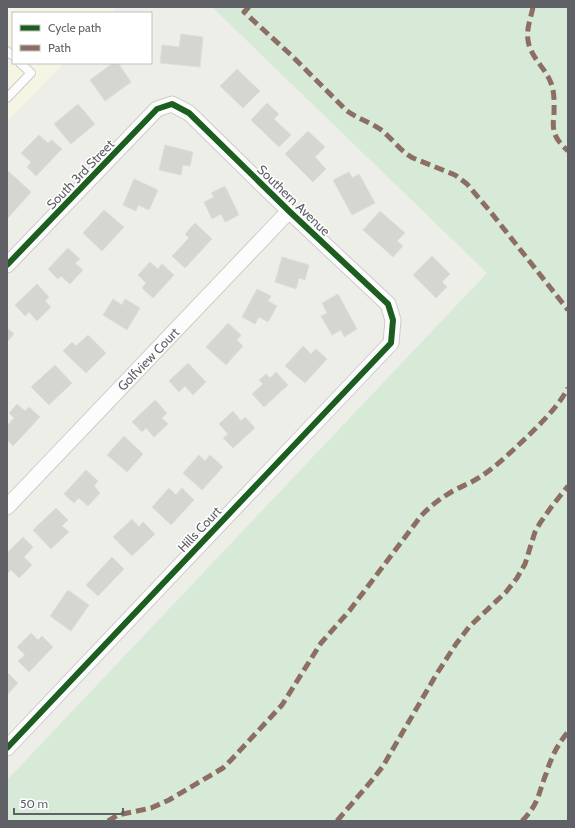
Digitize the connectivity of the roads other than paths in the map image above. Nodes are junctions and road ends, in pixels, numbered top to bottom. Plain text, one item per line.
1 (21, 64) edge
2 (7, 98) edge
3 (172, 104) joint
4 (289, 211) junction
5 (7, 265) edge
6 (393, 320) joint
7 (7, 507) edge
8 (7, 748) edge

1 - 2 lane
3 - 4 street, Southern Avenue
3 - 5 street, South 3rd Street
4 - 6 street, Southern Avenue
4 - 7 street, Golfview Court
6 - 8 street, Hills Court

